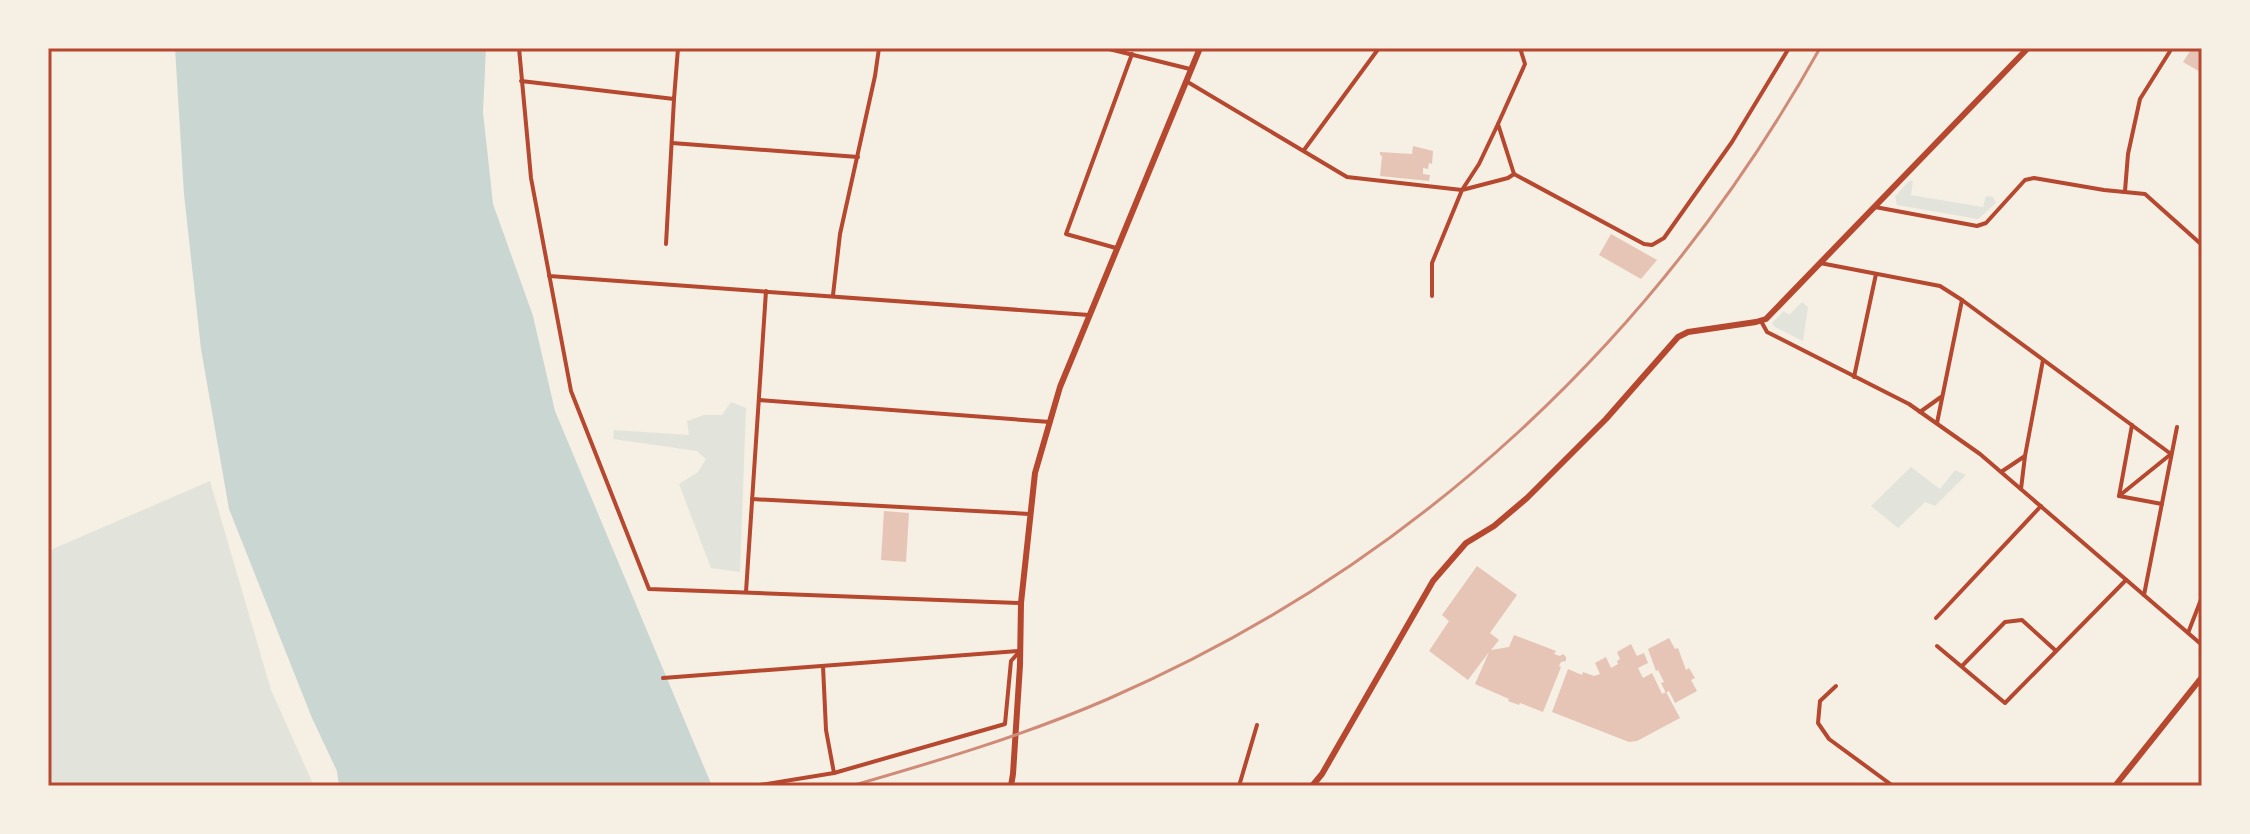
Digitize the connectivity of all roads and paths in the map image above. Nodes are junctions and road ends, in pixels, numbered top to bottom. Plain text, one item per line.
1 (519, 48) edge
2 (678, 48) edge
3 (879, 48) edge
4 (1105, 48) edge
5 (1200, 48) edge
6 (1379, 48) edge
7 (1520, 48) edge
8 (1789, 48) edge
9 (2028, 48) edge
10 (2172, 48) edge
11 (1132, 54) junction
12 (1190, 69) junction
13 (521, 81) junction
14 (1185, 81) junction
15 (674, 99) junction
16 (1498, 124) junction
17 (672, 143) junction
18 (1304, 150) junction
19 (858, 157) junction
20 (1514, 174) junction
21 (1462, 190) junction
22 (2125, 191) junction
23 (1875, 206) junction
24 (666, 244) dead end
25 (2202, 245) edge
26 (1116, 248) junction
27 (1820, 263) junction
28 (1876, 273) junction
29 (549, 276) junction
30 (766, 291) junction
31 (833, 295) junction
32 (1432, 296) dead end
33 (1962, 300) junction
34 (1090, 315) junction
35 (1761, 321) junction
36 (2043, 360) junction
37 (1854, 377) junction
38 (1943, 395) junction
39 (759, 400) junction
40 (1920, 412) junction
41 (1050, 422) junction
42 (1937, 424) junction
43 (2132, 425) junction
44 (2177, 427) dead end
45 (2171, 454) junction
46 (2025, 456) junction
47 (2001, 472) junction
48 (2021, 489) junction
49 (2119, 496) junction
50 (752, 499) junction
51 (2162, 504) junction
52 (2041, 506) junction
53 (1030, 514) junction
54 (2126, 580) junction
55 (746, 592) junction
56 (2144, 595) junction
57 (2202, 597) edge
58 (1021, 603) junction
59 (1936, 618) dead end
60 (2188, 633) junction
61 (2202, 645) edge
62 (1937, 646) dead end
63 (2055, 650) junction
64 (1019, 651) junction
65 (823, 666) junction
66 (1962, 666) junction
67 (2202, 677) edge
68 (663, 678) dead end
69 (1836, 686) dead end
70 (1257, 725) dead end
71 (834, 773) junction
72 (754, 786) edge
73 (1011, 786) edge
74 (1239, 786) edge
75 (1312, 786) edge
76 (1893, 786) edge
77 (2115, 786) edge

1 - 13 street
2 - 15 street
3 - 19 street
4 - 11 street
5 - 12 street
6 - 18 street
7 - 16 street
8 - 20 street
9 - 23 street
10 - 22 street
11 - 12 street
11 - 26 street
12 - 14 street
13 - 15 street
13 - 29 street
14 - 18 street
14 - 26 street
15 - 17 street
16 - 20 street
16 - 21 street
17 - 19 street
17 - 24 street
18 - 21 street
19 - 31 street
20 - 21 street
21 - 32 street
22 - 23 street
22 - 25 street
23 - 27 street
26 - 34 street
27 - 28 street
27 - 35 street
28 - 33 street
28 - 37 street
29 - 30 street
29 - 55 street
30 - 31 street
30 - 39 street
31 - 34 street
33 - 36 street
33 - 38 street
34 - 41 street
35 - 37 street
35 - 75 street
36 - 43 street
36 - 46 street
37 - 40 street
38 - 40 street
38 - 42 street
39 - 41 street
39 - 50 street
40 - 42 street
41 - 53 street
42 - 47 street
43 - 45 street
43 - 49 street
44 - 45 street
45 - 49 street
45 - 51 street
46 - 47 street
46 - 48 street
47 - 48 street
48 - 52 street
49 - 51 street
50 - 53 street
50 - 55 street
51 - 56 street
52 - 54 street
52 - 59 street
53 - 58 street
54 - 56 street
54 - 63 street
55 - 58 street
56 - 60 street
57 - 60 street
58 - 64 street
60 - 61 street
62 - 66 street
63 - 66 street
63 - 66 street
64 - 65 street
64 - 71 street
64 - 73 street
65 - 68 street
65 - 71 street
67 - 77 street
69 - 76 street
70 - 74 street
71 - 72 street

